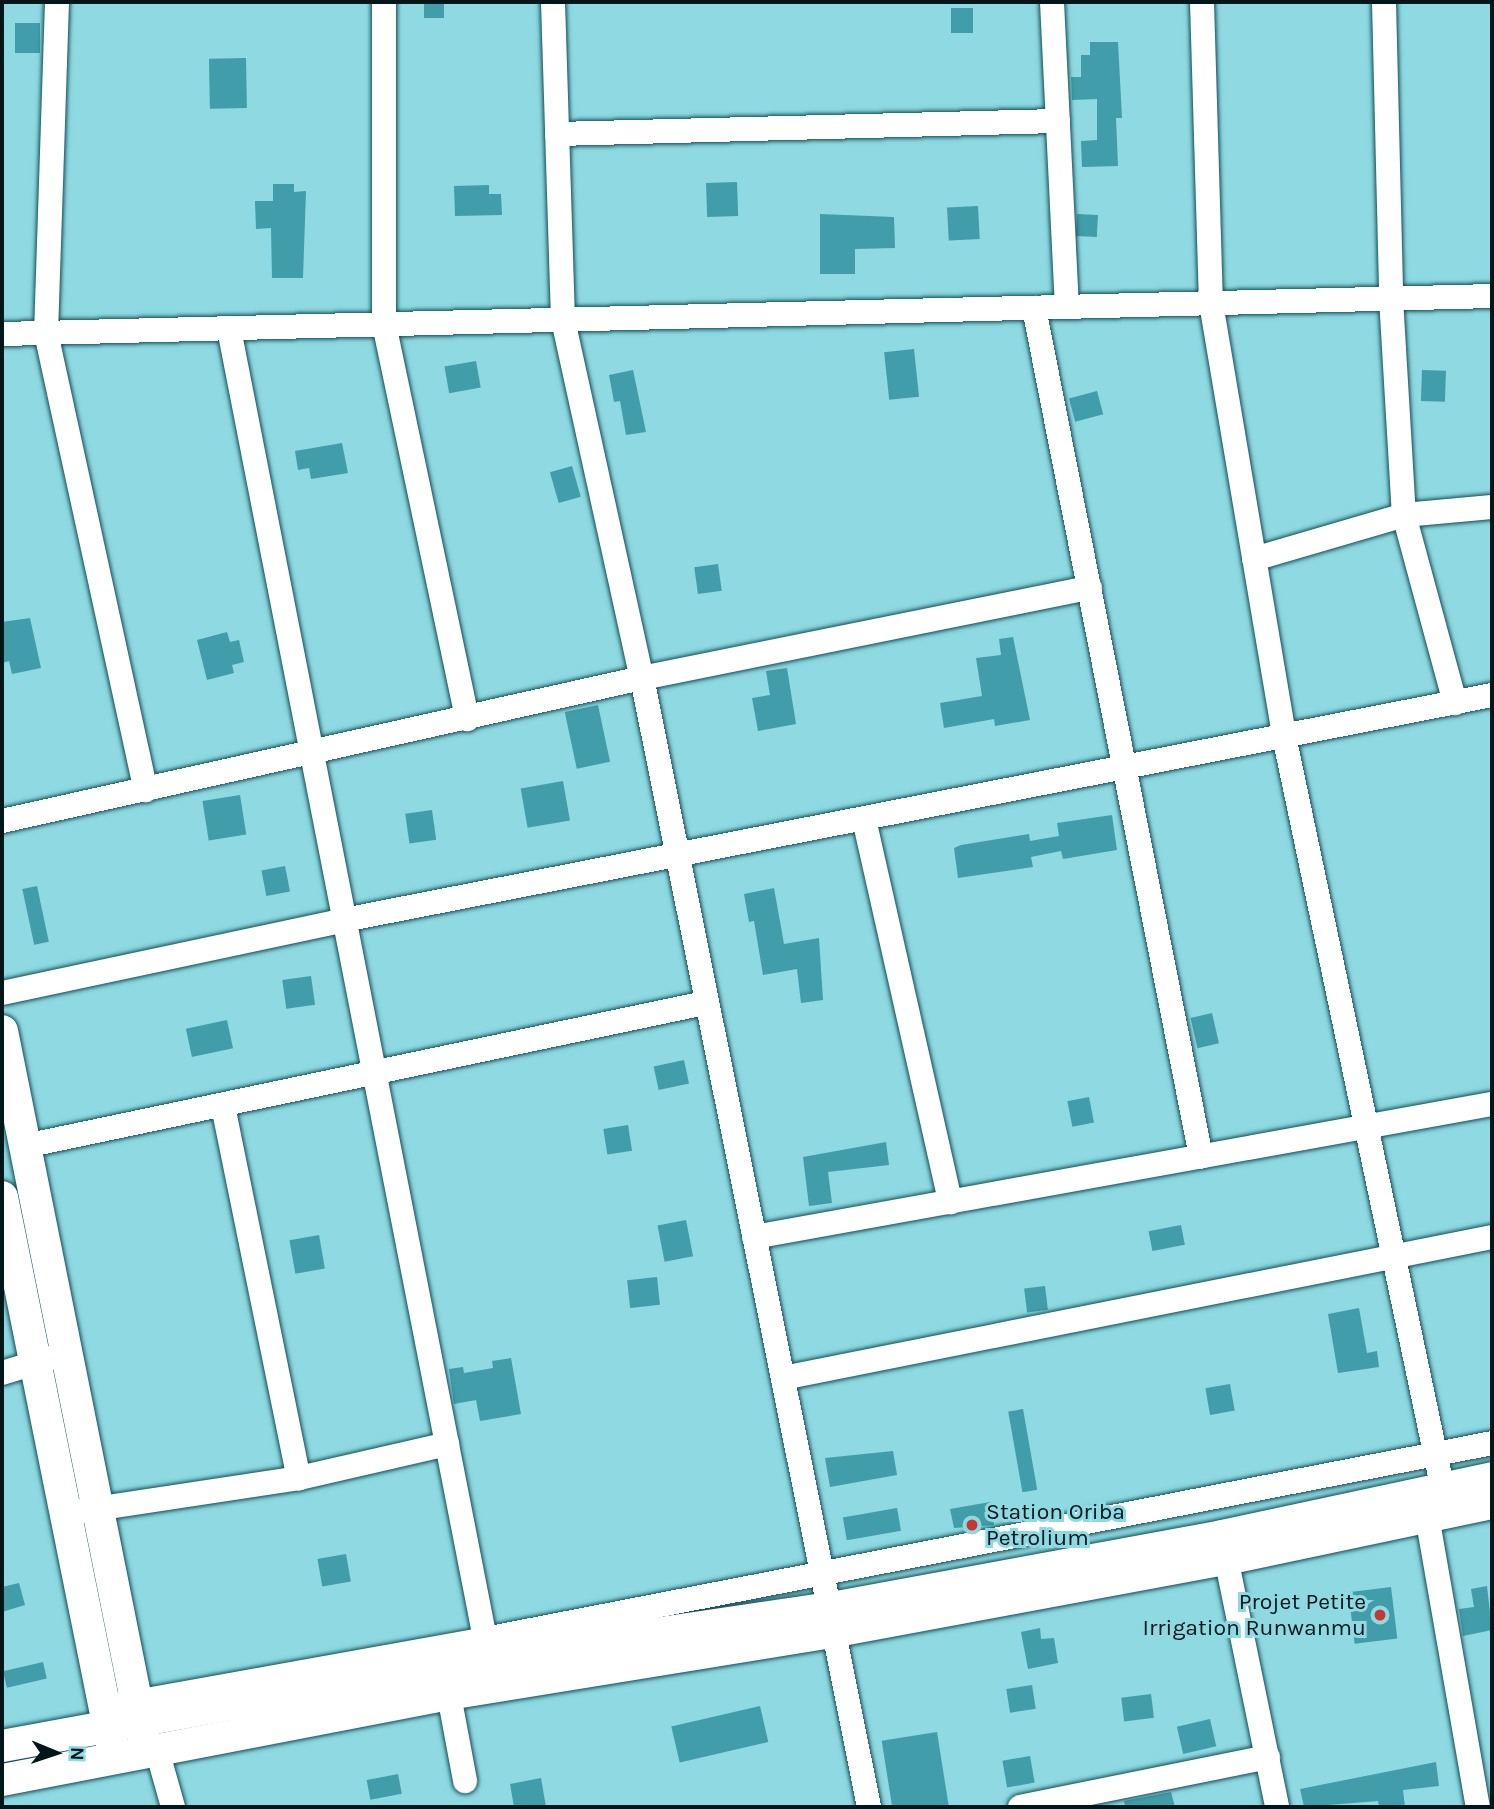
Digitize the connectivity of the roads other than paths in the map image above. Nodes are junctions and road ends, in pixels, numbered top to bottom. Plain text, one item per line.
1 (57, 2) edge
2 (384, 2) edge
3 (553, 2) edge
4 (1052, 2) edge
5 (1202, 2) edge
6 (1384, 2) edge
7 (1058, 121) junction
8 (557, 134) junction
9 (1492, 296) edge
10 (1391, 298) junction
11 (1211, 303) junction
12 (1067, 307) junction
13 (1034, 308) junction
14 (563, 320) junction
15 (384, 324) junction
16 (229, 329) junction
17 (46, 333) junction
18 (2, 334) edge
19 (1492, 507) edge
20 (1404, 515) junction
21 (1254, 559) junction
22 (1090, 589) junction
23 (642, 678) junction
24 (1492, 695) edge
25 (1455, 703) junction
26 (467, 719) junction
27 (1284, 736) junction
28 (312, 754) junction
29 (1125, 768) junction
30 (146, 790) junction
31 (864, 819) junction
32 (2, 821) edge
33 (674, 856) junction
34 (344, 920) junction
35 (2, 993) edge
36 (705, 1003) junction
37 (2, 1031) edge
38 (374, 1073) junction
39 (1492, 1104) edge
40 (223, 1106) junction
41 (1366, 1127) junction
42 (25, 1146) junction
43 (1201, 1157) junction
44 (2, 1197) edge
45 (950, 1202) junction
46 (754, 1237) junction
47 (1492, 1237) edge
48 (1394, 1257) junction
49 (67, 1353) junction
50 (34, 1363) junction
51 (2, 1373) edge
52 (783, 1378) junction
53 (1492, 1443) edge
54 (447, 1444) junction
55 (1435, 1454) junction
56 (299, 1478) junction
57 (1492, 1478) edge
58 (1492, 1503) edge
59 (1439, 1506) junction
60 (98, 1508) junction
61 (63, 1514) junction
62 (1224, 1547) junction
63 (823, 1570) junction
64 (833, 1619) junction
65 (485, 1639) junction
66 (446, 1679) junction
67 (139, 1710) junction
68 (106, 1716) junction
69 (2, 1746) edge
70 (152, 1751) junction
71 (1268, 1757) junction
72 (115, 1758) junction
73 (1482, 1759) edge
74 (2, 1780) edge
75 (465, 1781) dead end
76 (173, 1807) edge
77 (869, 1807) edge
78 (1020, 1807) edge
79 (1277, 1807) edge
80 (1478, 1807) edge

1 - 17 street
2 - 15 street
3 - 8 street
4 - 7 street
5 - 11 street
6 - 10 street
7 - 8 street
7 - 12 street
8 - 14 street
9 - 10 street
10 - 11 street
10 - 20 street
11 - 12 street
11 - 21 street
12 - 13 street
13 - 14 street
13 - 22 street
14 - 15 street
14 - 23 street
15 - 16 street
15 - 26 street
16 - 17 street
16 - 28 street
17 - 18 street
17 - 30 street
19 - 20 street
20 - 21 street
20 - 25 street
21 - 27 street
22 - 23 street
22 - 29 street
23 - 26 street
23 - 33 street
24 - 25 street
25 - 27 street
26 - 28 street
27 - 29 street
27 - 41 street
28 - 30 street
28 - 34 street
29 - 31 street
29 - 43 street
30 - 32 street
31 - 33 street
31 - 45 street
33 - 34 street
33 - 36 street
34 - 35 street
34 - 38 street
36 - 38 street
36 - 46 street
37 - 42 main road
38 - 40 street
38 - 54 street
39 - 41 street
40 - 42 street
40 - 56 street
41 - 43 street
41 - 48 street
42 - 49 main road
43 - 45 street
44 - 50 main road
45 - 46 street
46 - 52 street
47 - 48 street
48 - 52 street
48 - 55 street
49 - 50 street
49 - 60 main road
50 - 51 street
50 - 61 main road
52 - 63 street
53 - 55 street
54 - 56 street
54 - 65 street
55 - 59 street
55 - 63 street
56 - 60 street
57 - 59 main road
58 - 59 main road
59 - 62 main road
59 - 73 street
60 - 61 street
60 - 67 main road
61 - 68 main road
62 - 64 main road
62 - 71 street
63 - 64 street
63 - 65 street
64 - 66 main road
64 - 77 street
65 - 67 street
66 - 67 main road
66 - 70 main road
66 - 75 street
67 - 68 main road
67 - 70 main road
68 - 69 main road
68 - 72 main road
70 - 72 main road
70 - 76 street
71 - 78 street
71 - 79 street
72 - 74 main road
73 - 80 street

